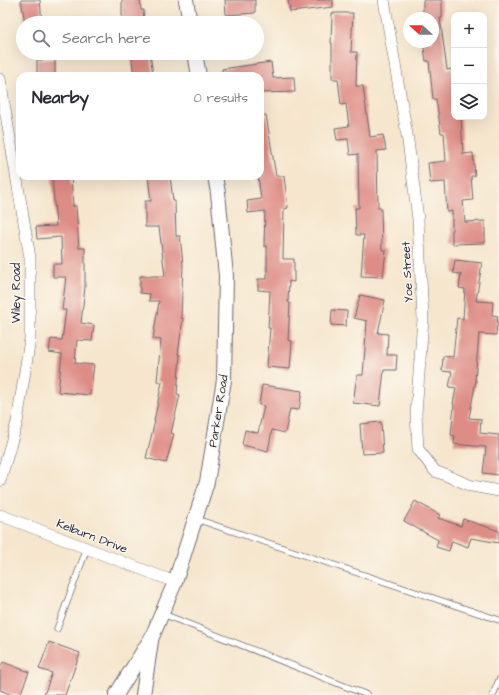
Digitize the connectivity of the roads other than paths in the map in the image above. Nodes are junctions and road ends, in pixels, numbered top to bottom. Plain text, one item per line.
1 (186, 0) edge
2 (384, 0) edge
3 (189, 16) edge
4 (196, 60) edge
5 (198, 72) edge
6 (0, 79) edge
7 (16, 174) edge
8 (17, 180) edge
9 (216, 180) edge
10 (0, 481) edge
11 (499, 491) edge
12 (0, 515) edge
13 (195, 519) junction
14 (87, 548) junction
15 (175, 582) junction
16 (162, 613) junction
17 (499, 620) edge
18 (57, 628) dead end
19 (152, 637) junction
20 (499, 680) edge
21 (116, 695) edge
22 (143, 695) edge
23 (367, 695) edge
24 (493, 695) edge

1 - 3 street
2 - 11 street, Yoe Street
4 - 5 street
6 - 7 street, Wiley Road
8 - 10 street, Wiley Road
9 - 13 street, Parker Road
12 - 14 street, Kelburn Drive
13 - 15 street, Parker Road
13 - 17 lane
14 - 15 street, Kelburn Drive
14 - 18 lane
15 - 16 street, Parker Road
16 - 19 street, Parker Road
16 - 23 lane
19 - 21 street, Parker Road
19 - 22 street, Parker Road
20 - 24 lane

